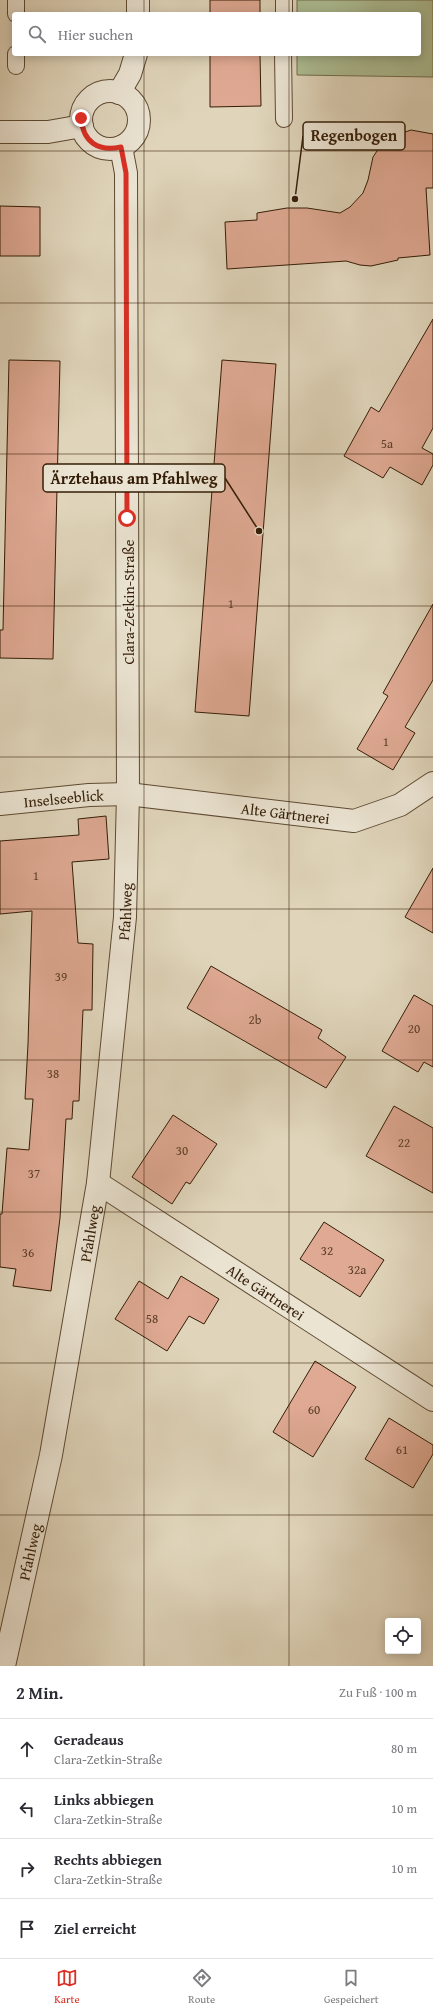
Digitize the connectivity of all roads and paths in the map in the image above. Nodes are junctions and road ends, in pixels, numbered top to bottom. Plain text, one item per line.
1 (16, 0) edge
2 (138, 0) edge
3 (284, 0) edge
4 (16, 12) edge
5 (138, 12) edge
6 (284, 12) edge
7 (135, 56) edge
8 (283, 56) edge
9 (119, 93) junction
10 (284, 119) dead end
11 (82, 126) junction
12 (0, 132) edge
13 (121, 147) junction
14 (433, 783) edge
15 (128, 794) junction
16 (0, 804) edge
17 (98, 1183) junction
18 (433, 1400) edge
19 (4, 1666) edge

1 - 4 lane
2 - 5 street
3 - 6 lane
7 - 9 street
8 - 10 lane
9 - 11 street
9 - 13 street
11 - 12 street
11 - 13 street
13 - 15 street, Clara-Zetkin-Straße
14 - 15 street, Alte Gärtnerei
15 - 16 street, Inselseeblick
15 - 17 street, Pfahlweg
17 - 18 street, Alte Gärtnerei
17 - 19 street, Pfahlweg

